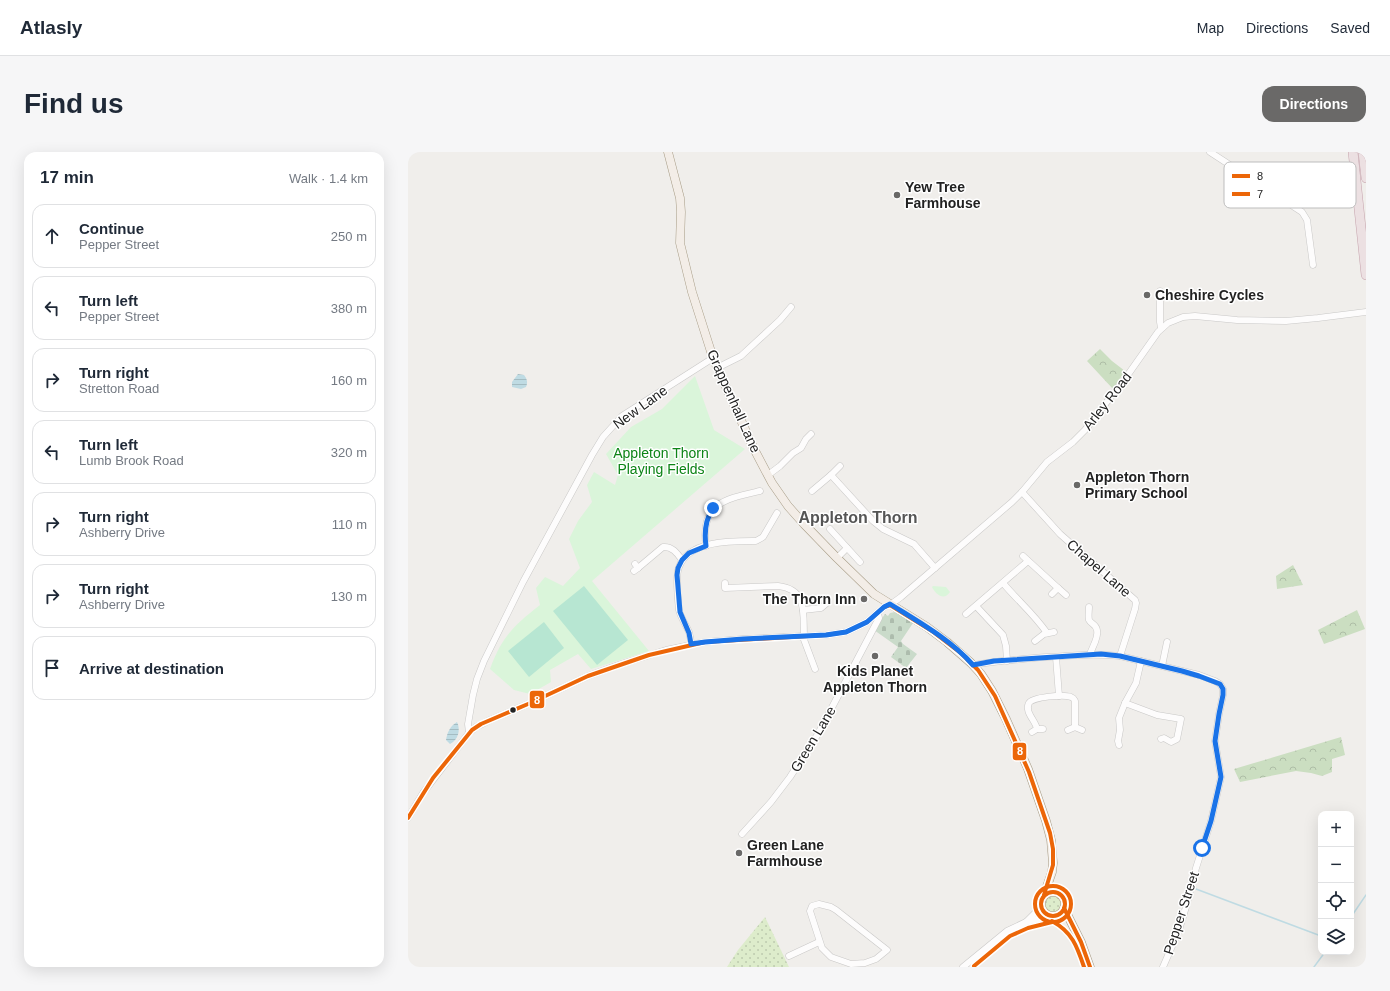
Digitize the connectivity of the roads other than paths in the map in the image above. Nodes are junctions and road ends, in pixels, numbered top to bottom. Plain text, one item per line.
1 (668, 152) edge
2 (1210, 152) edge
3 (1353, 152) edge
4 (1363, 152) edge
5 (1225, 162) edge
6 (1354, 162) edge
7 (1366, 178) edge
8 (1356, 180) edge
9 (1296, 208) edge
10 (1313, 265) dead end
11 (1366, 275) edge
12 (1160, 291) dead end
13 (791, 307) dead end
14 (1366, 312) edge
15 (1161, 328) junction
16 (713, 358) junction
17 (717, 368) junction
18 (812, 433) dead end
19 (840, 466) dead end
20 (768, 475) junction
21 (831, 475) junction
22 (761, 491) dead end
23 (812, 491) dead end
24 (1022, 492) junction
25 (777, 513) dead end
26 (830, 529) dead end
27 (706, 546) junction
28 (847, 548) junction
29 (1022, 556) dead end
30 (837, 558) junction
31 (682, 560) junction
32 (1028, 561) junction
33 (860, 562) dead end
34 (636, 568) dead end
35 (935, 568) junction
36 (725, 583) dead end
37 (1003, 583) junction
38 (1058, 588) junction
39 (1052, 594) dead end
40 (1066, 596) dead end
41 (828, 602) dead end
42 (890, 604) junction
43 (976, 606) junction
44 (1089, 607) dead end
45 (803, 610) junction
46 (878, 613) junction
47 (966, 614) dead end
48 (1054, 632) dead end
49 (1047, 633) junction
50 (804, 637) junction
51 (1166, 640) dead end
52 (1034, 641) dead end
53 (691, 644) junction
54 (1090, 654) junction
55 (1120, 656) junction
56 (1056, 657) junction
57 (1007, 661) junction
58 (1141, 661) junction
59 (973, 665) junction
60 (1162, 666) junction
61 (815, 669) dead end
62 (1058, 696) junction
63 (1125, 703) junction
64 (1075, 727) junction
65 (1037, 730) dead end
66 (1068, 730) dead end
67 (1082, 730) dead end
68 (469, 733) junction
69 (1161, 739) dead end
70 (1119, 746) dead end
71 (408, 818) edge
72 (742, 834) dead end
73 (1052, 872) junction
74 (1057, 892) junction
75 (1044, 895) junction
76 (1040, 903) junction
77 (1064, 908) junction
78 (1053, 916) junction
79 (1026, 922) junction
80 (1075, 931) junction
81 (819, 942) junction
82 (789, 956) dead end
83 (842, 964) edge
84 (868, 965) edge
85 (963, 967) edge
86 (1090, 967) edge
87 (1163, 967) edge

1 - 16 main road, Grappenhall Lane
2 - 5 street
3 - 6 highway
4 - 7 highway
8 - 11 highway
9 - 10 street
12 - 15 street
13 - 17 street
14 - 15 street, Arley Road
15 - 24 street, Arley Road
16 - 17 main road, Grappenhall Lane
16 - 68 street, New Lane
17 - 20 main road, Grappenhall Lane
18 - 20 street
19 - 21 street
20 - 30 main road, Grappenhall Lane
21 - 23 street
21 - 35 street
22 - 27 street
24 - 35 street, Arley Road
24 - 55 street, Chapel Lane
25 - 27 street
26 - 28 street
27 - 31 street
28 - 30 street
28 - 33 street
29 - 32 street
30 - 42 main road, Grappenhall Lane
31 - 34 street
31 - 53 street
32 - 37 street
32 - 38 street
35 - 42 street, Arley Road
36 - 45 street
37 - 43 street
37 - 49 street
38 - 39 street
38 - 40 street
41 - 45 street
42 - 46 street, Arley Road
42 - 59 main road, Grappenhall Lane
43 - 47 street
43 - 57 street
44 - 54 street
45 - 50 street
46 - 50 street, Arley Road
46 - 72 street, Green Lane
48 - 49 street
49 - 52 street
50 - 53 street, Arley Road
50 - 61 street
51 - 60 street
53 - 68 street, Arley Road
54 - 55 street, Pepper Street
54 - 56 street, Pepper Street
55 - 58 street, Pepper Street
56 - 57 street, Pepper Street
56 - 62 street
57 - 59 street, Pepper Street
58 - 60 street, Pepper Street
58 - 63 street
59 - 73 main road, Grappenhall Lane
60 - 87 street, Pepper Street
62 - 64 street
62 - 65 street
63 - 69 street
63 - 70 street
64 - 66 street
64 - 67 street
68 - 71 street, Arley Road
73 - 74 main road
73 - 75 main road
74 - 75 main road
74 - 77 main road
75 - 76 main road
76 - 78 main road
76 - 79 street
77 - 78 main road
77 - 80 main road
78 - 79 street
78 - 80 main road
79 - 85 street
80 - 86 main road
81 - 82 street
81 - 83 street
81 - 84 street
83 - 84 street

